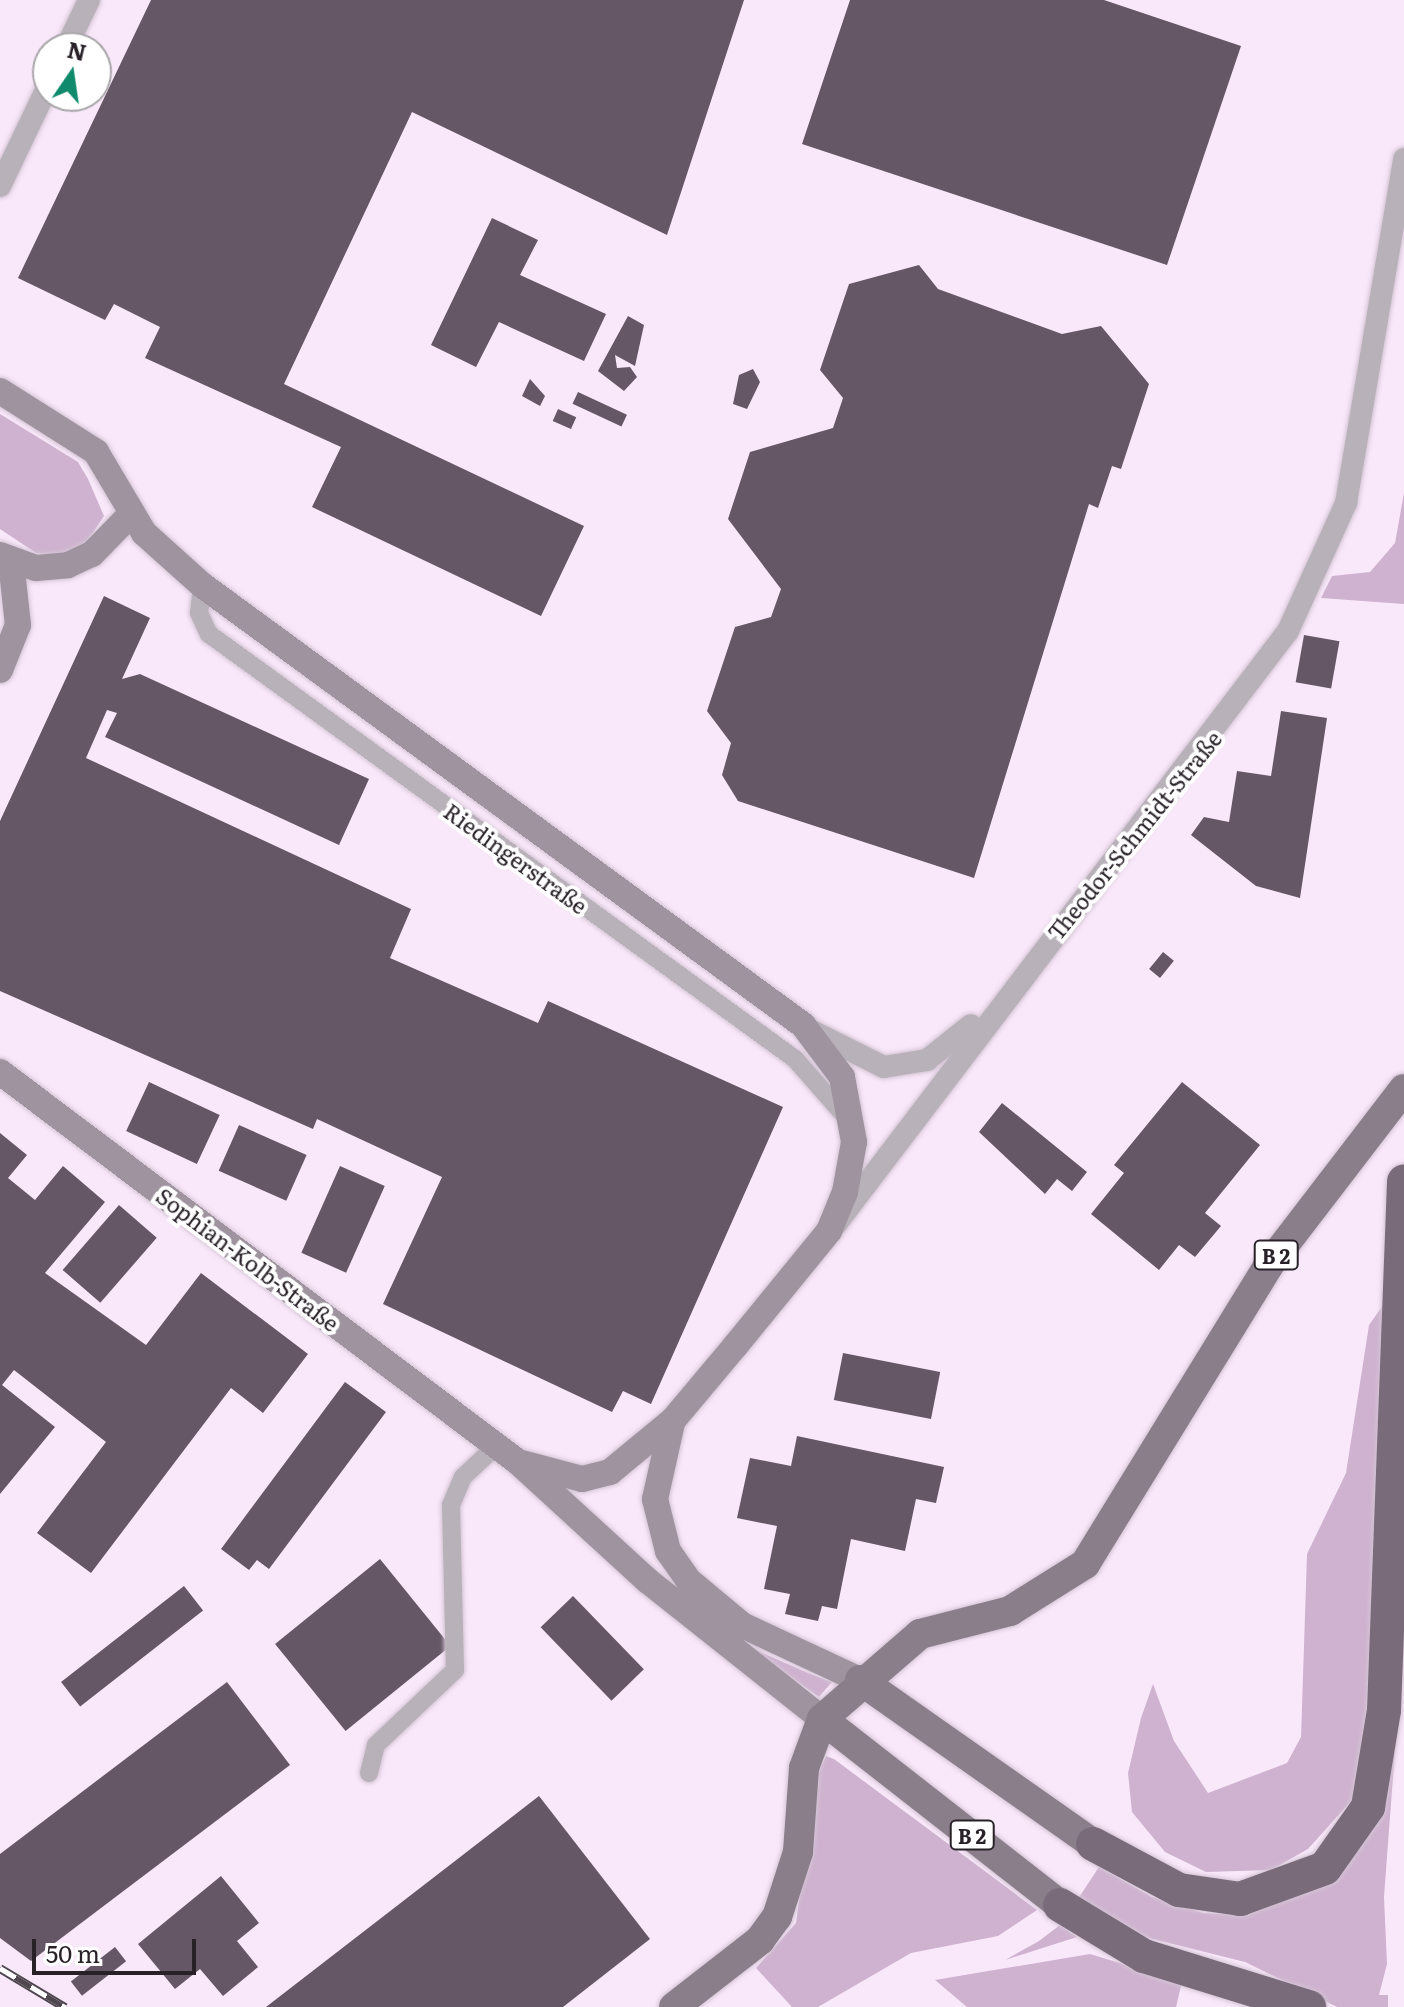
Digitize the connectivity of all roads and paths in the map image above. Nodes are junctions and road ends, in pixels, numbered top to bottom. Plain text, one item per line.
1 (89, 0) edge
2 (74, 32) edge
3 (36, 112) edge
4 (1404, 159) edge
5 (0, 186) edge
6 (0, 391) edge
7 (132, 513) junction
8 (6, 559) edge
9 (202, 585) junction
10 (0, 670) edge
11 (1009, 988) junction
12 (803, 1025) junction
13 (0, 1072) edge
14 (1404, 1089) edge
15 (853, 1126) junction
16 (1404, 1181) edge
17 (829, 1231) junction
18 (673, 1420) junction
19 (496, 1446) junction
20 (518, 1462) junction
21 (860, 1680) junction
22 (822, 1719) junction
23 (369, 1773) dead end
24 (1093, 1844) joint
25 (1060, 1905) joint
26 (674, 2007) edge
27 (1309, 2007) edge

1 - 2 street
3 - 5 street
4 - 11 street, Theodor-Schmidt-Straße
6 - 7 main road, Riedingerstraße
7 - 8 main road
7 - 9 main road, Riedingerstraße
8 - 10 main road
9 - 12 main road, Riedingerstraße
9 - 15 street, Riedingerstraße
11 - 12 street
11 - 17 street, Theodor-Schmidt-Straße
12 - 15 main road, Riedingerstraße
13 - 19 main road, Sophian-Kolb-Straße
14 - 21 main road, B 2
15 - 17 main road, Riedingerstraße
16 - 24 highway
17 - 18 main road, Theodor-Schmidt-Straße
18 - 20 main road, Theodor-Schmidt-Straße
18 - 21 main road
19 - 20 main road, Sophian-Kolb-Straße
19 - 23 street
20 - 22 main road, Sophian-Kolb-Straße
21 - 22 main road, B 2
21 - 24 main road
22 - 25 main road, B 2
22 - 26 main road, B 2
25 - 27 highway

